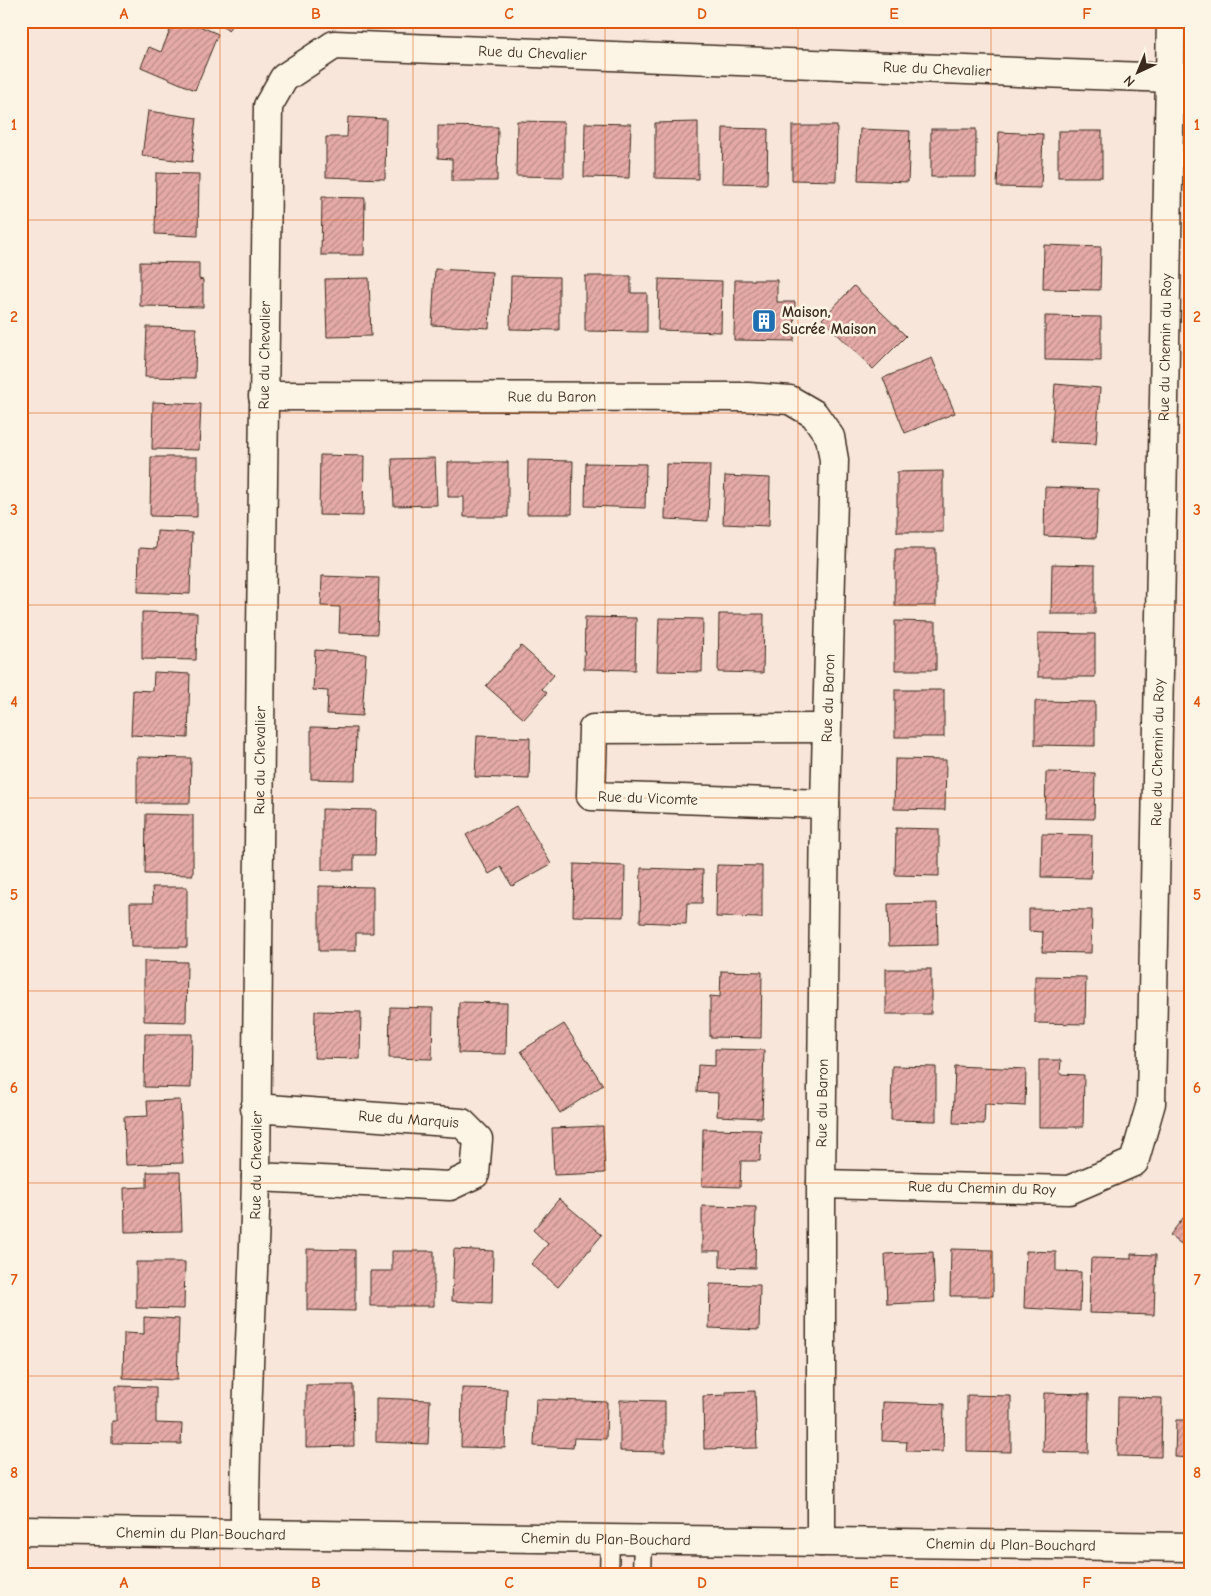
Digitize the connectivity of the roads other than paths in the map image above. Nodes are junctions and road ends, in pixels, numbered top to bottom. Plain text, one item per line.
1 (1171, 21) edge
2 (1170, 78) junction
3 (263, 396) junction
4 (826, 728) junction
5 (825, 804) junction
6 (255, 1108) junction
7 (256, 1178) junction
8 (821, 1184) junction
9 (21, 1531) edge
10 (245, 1534) junction
11 (643, 1539) junction
12 (610, 1540) junction
13 (821, 1542) junction
14 (1190, 1547) edge
15 (609, 1575) edge
16 (642, 1575) edge

1 - 2 street, Rue du Chemin du Roy
2 - 3 street, Rue du Chevalier
2 - 8 street, Rue du Chemin du Roy
3 - 4 street, Rue du Baron
3 - 6 street, Rue du Chevalier
4 - 5 street, Rue du Baron
4 - 5 street, Rue du Vicomte
5 - 8 street, Rue du Baron
6 - 7 street, Rue du Chevalier
6 - 7 street, Rue du Marquis
7 - 10 street, Rue du Chevalier
8 - 13 street, Rue du Baron
9 - 10 street, Chemin du Plan-Bouchard
10 - 12 street, Chemin du Plan-Bouchard
11 - 12 street, Chemin du Plan-Bouchard
11 - 13 street, Chemin du Plan-Bouchard
11 - 16 lane
12 - 15 lane
13 - 14 street, Chemin du Plan-Bouchard

